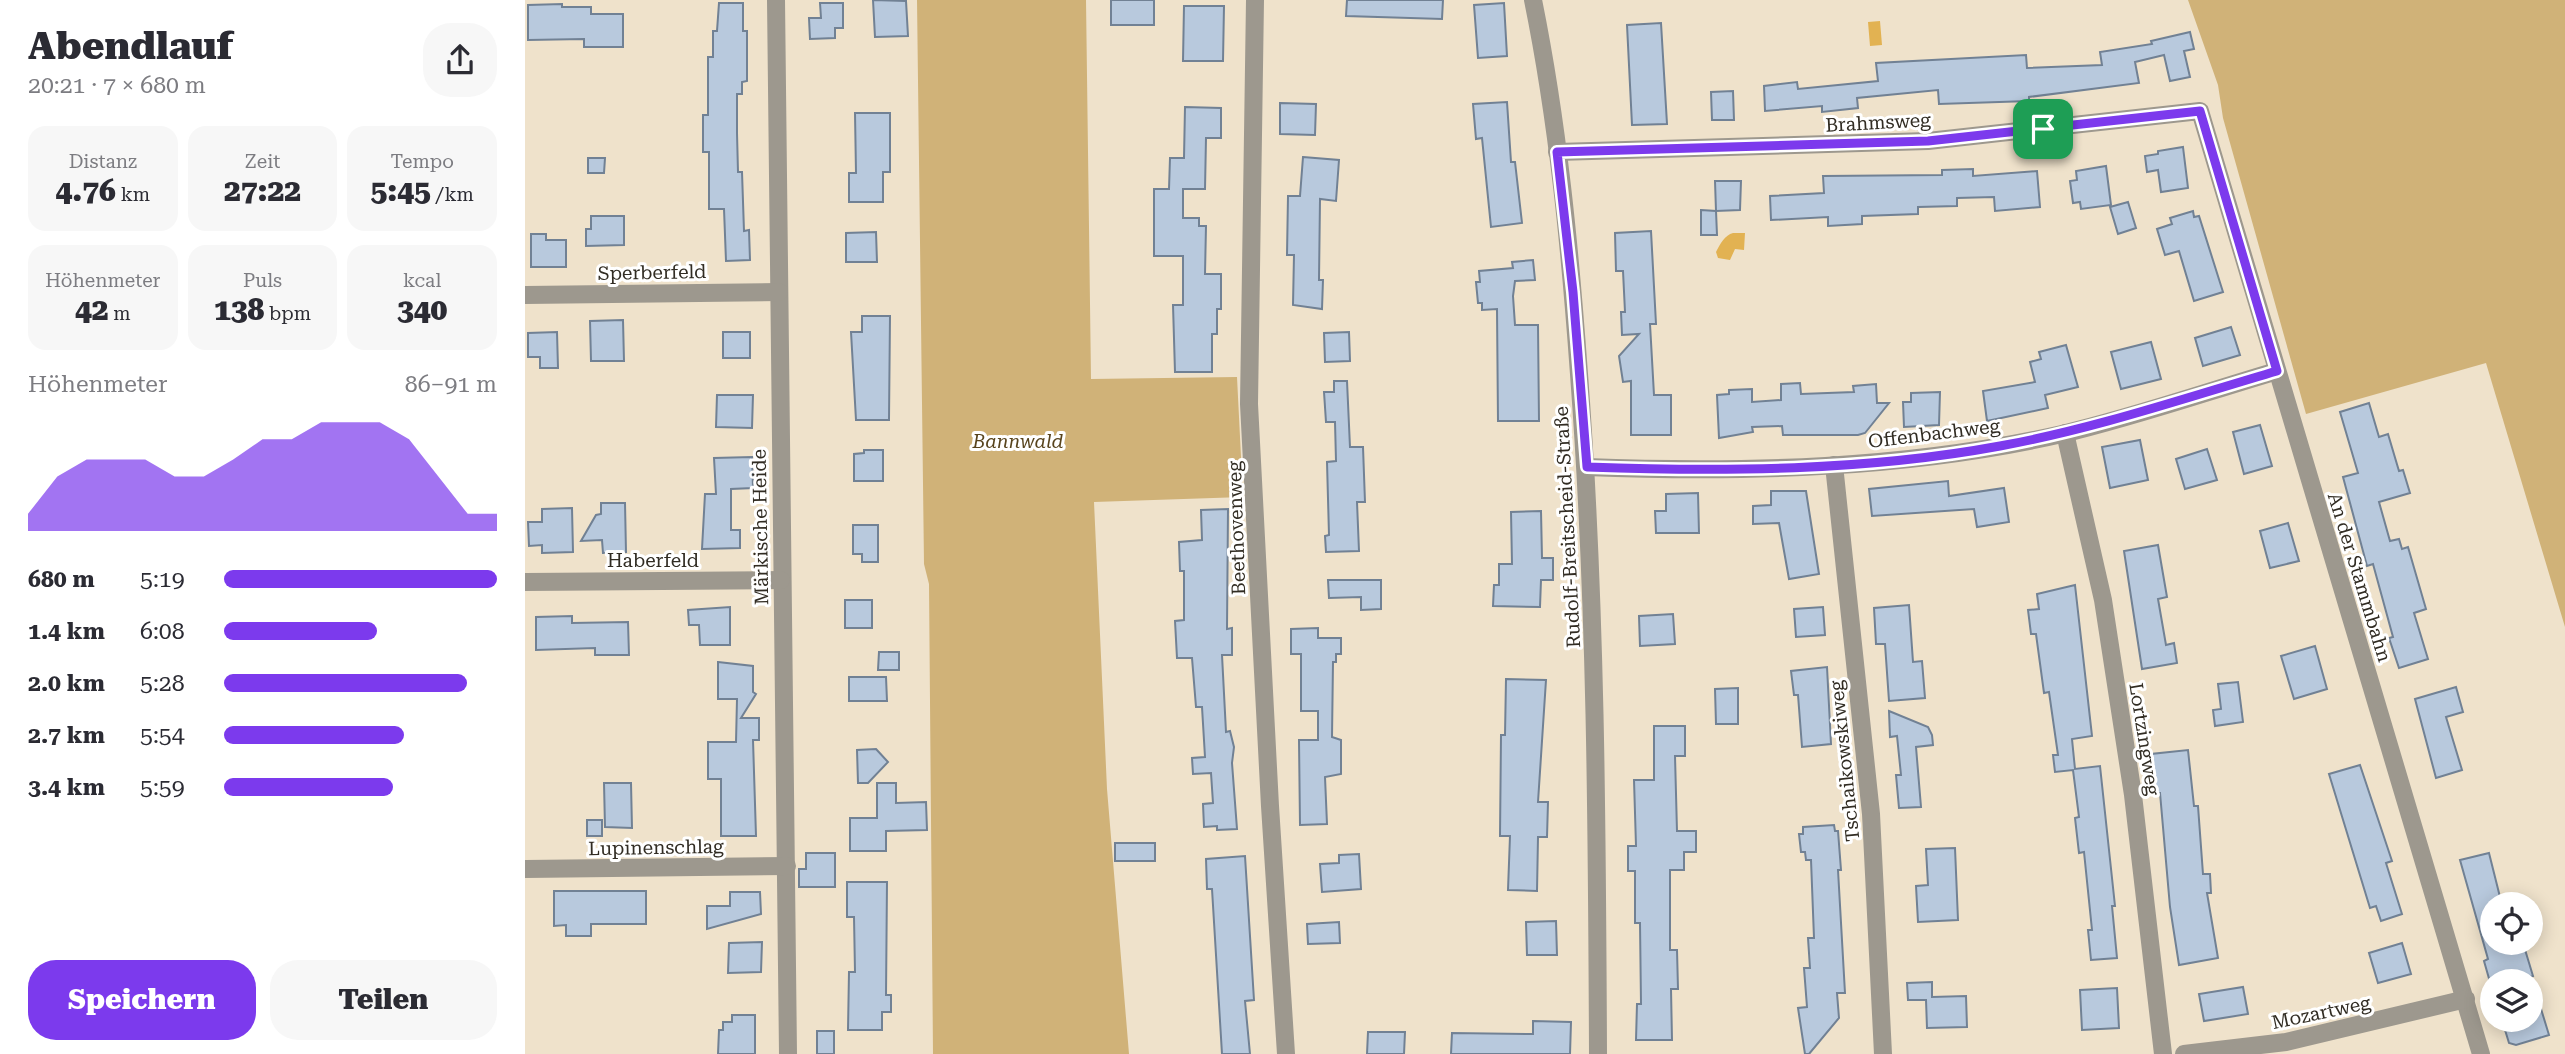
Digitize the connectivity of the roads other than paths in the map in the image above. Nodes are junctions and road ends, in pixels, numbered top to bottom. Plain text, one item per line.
1 (776, 0) edge
2 (1255, 0) edge
3 (1533, 0) edge
4 (2200, 111) joint
5 (1557, 152) junction
6 (779, 292) junction
7 (525, 295) edge
8 (2277, 371) junction
9 (2065, 433) junction
10 (1834, 465) junction
11 (1587, 467) junction
12 (781, 580) junction
13 (525, 582) edge
14 (787, 866) junction
15 (525, 869) edge
16 (2466, 999) junction
17 (788, 1054) edge
18 (1286, 1054) edge
19 (1598, 1054) edge
20 (1882, 1054) edge
21 (2163, 1054) edge
22 (2184, 1054) edge
23 (2481, 1054) edge

1 - 6 street, Märkische Heide
2 - 18 street, Beethovenweg
3 - 5 street, Rudolf-Breitscheid-Straße
4 - 5 street, Brahmsweg
4 - 8 street, An der Stammbahn
5 - 11 street, Rudolf-Breitscheid-Straße
6 - 7 street, Sperberfeld
6 - 12 street, Märkische Heide
8 - 9 street, Offenbachweg
8 - 16 street, An der Stammbahn
9 - 10 street, Offenbachweg
9 - 21 street, Lortzingweg
10 - 11 street, Offenbachweg
10 - 20 street, Tschaikowskiweg
11 - 19 street, Rudolf-Breitscheid-Straße
12 - 13 street, Haberfeld
12 - 14 street, Märkische Heide
14 - 15 street, Lupinenschlag
14 - 17 street, Märkische Heide
16 - 22 street, Mozartweg
16 - 23 street, An der Stammbahn

